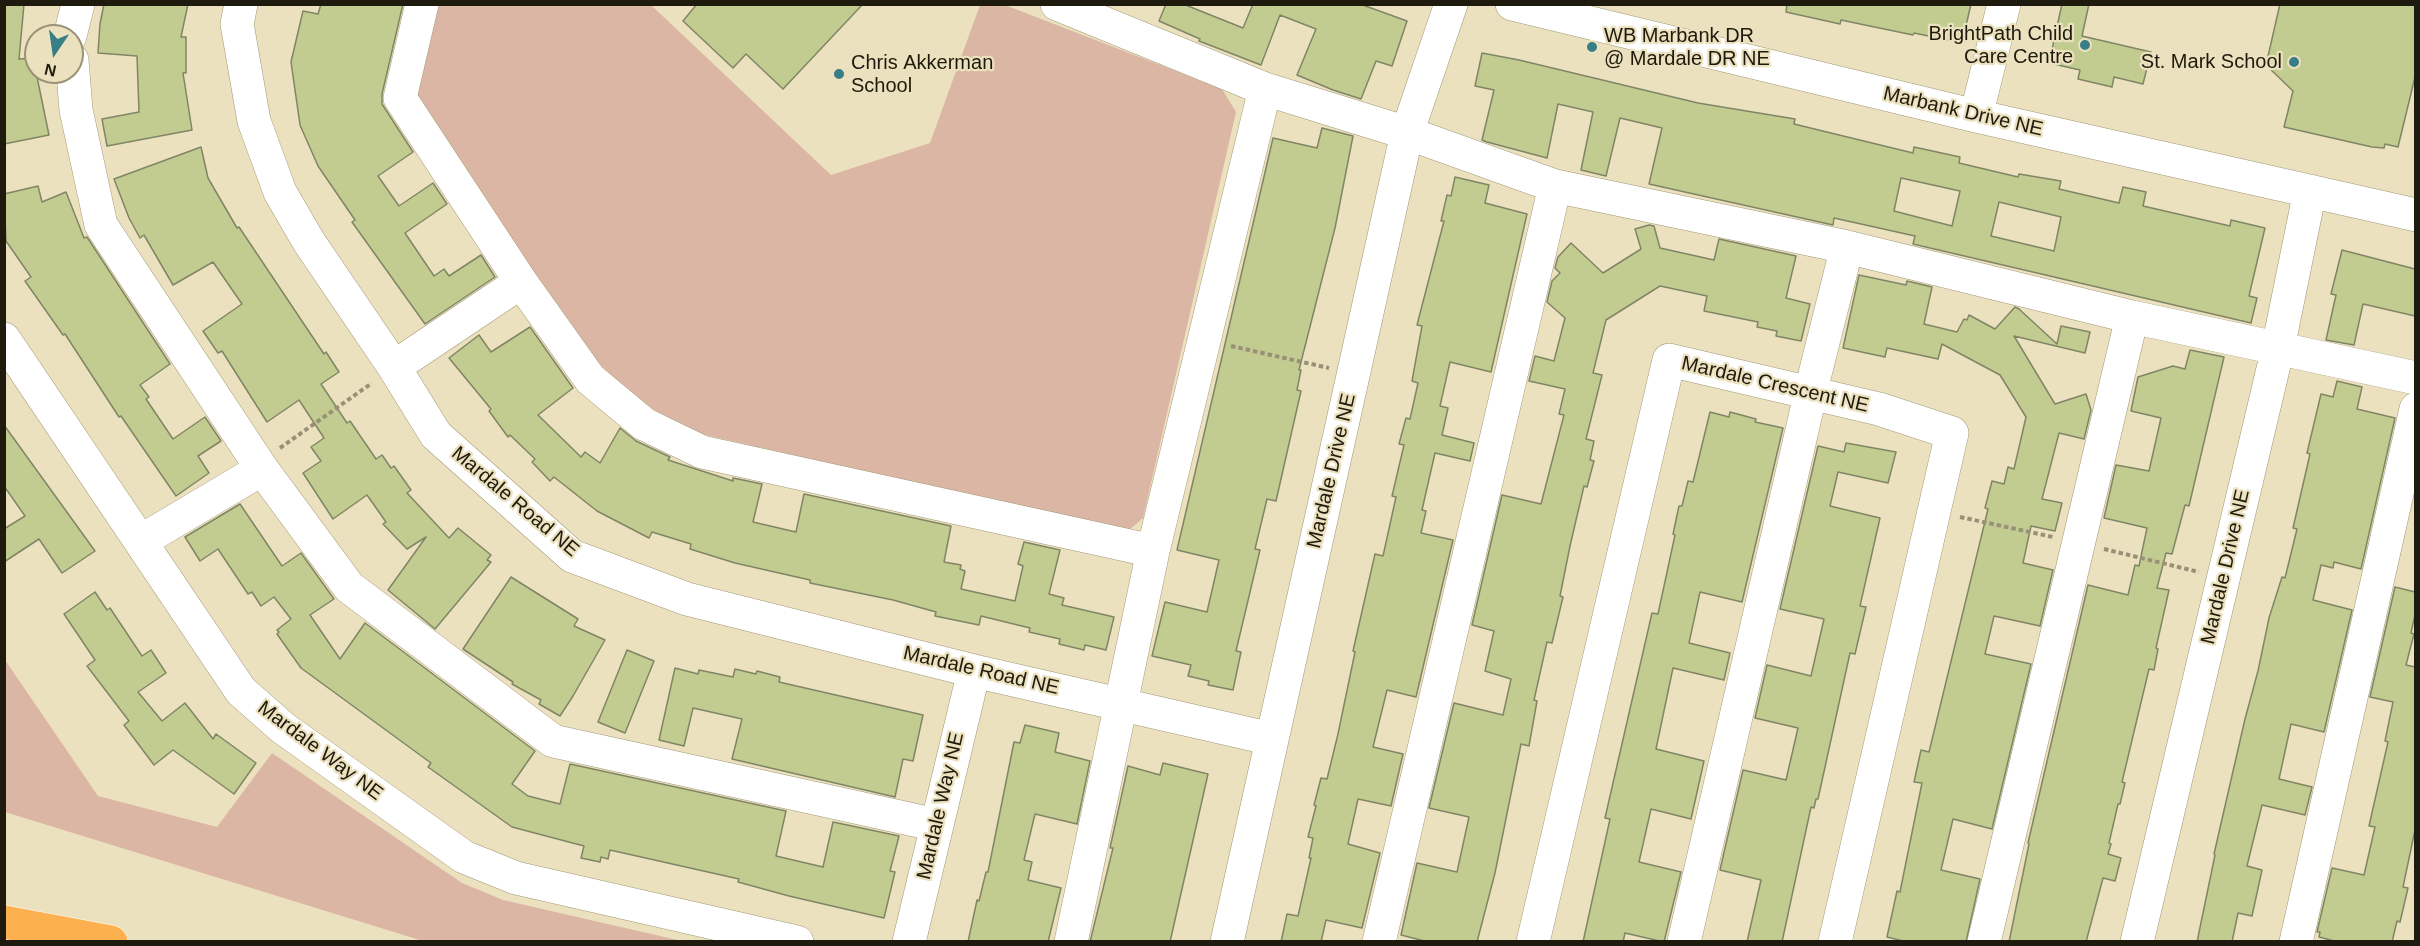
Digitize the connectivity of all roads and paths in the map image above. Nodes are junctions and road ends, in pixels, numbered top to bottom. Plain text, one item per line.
1 (78, 4) edge
2 (241, 4) edge
3 (422, 4) edge
4 (1057, 4) edge
5 (1451, 4) edge
6 (1512, 4) edge
7 (2004, 4) edge
8 (73, 24) edge
9 (74, 84) edge
10 (1265, 89) junction
11 (1976, 116) junction
12 (1407, 133) junction
13 (1555, 186) junction
14 (2310, 191) junction
15 (2415, 215) edge
16 (1847, 247) junction
17 (521, 282) junction
18 (2132, 317) junction
19 (4, 339) edge
20 (1204, 340) junction
21 (2278, 348) junction
22 (394, 367) junction
23 (1333, 369) dead end
24 (2415, 378) edge
25 (1810, 393) junction
26 (2415, 409) edge
27 (262, 469) junction
28 (141, 541) junction
29 (1153, 551) junction
30 (974, 670) junction
31 (1121, 704) junction
32 (1272, 739) junction
33 (937, 825) junction
34 (4, 900) edge
35 (4, 922) edge
36 (98, 938) edge
37 (797, 942) edge
38 (909, 942) edge
39 (1071, 942) edge
40 (1227, 942) edge
41 (1379, 942) edge
42 (1533, 942) edge
43 (1684, 942) edge
44 (1835, 942) edge
45 (1984, 942) edge
46 (2138, 942) edge
47 (2296, 942) edge

1 - 8 street
2 - 22 street, Mardale Road NE
3 - 17 street
4 - 10 street
5 - 12 street, Mardale Drive NE
6 - 11 street, Marbank Drive NE
7 - 11 street
9 - 27 street
10 - 12 street
10 - 20 street
11 - 14 street, Marbank Drive NE
12 - 13 street
12 - 32 street, Mardale Drive NE
13 - 16 street
13 - 41 street
14 - 15 street, Marbank Drive NE
14 - 21 street, Mardale Drive NE
16 - 18 street
16 - 25 street
17 - 22 street
17 - 29 street
18 - 21 street
18 - 45 street
19 - 28 street, Mardale Way NE
20 - 23 path
20 - 29 street
21 - 24 street
21 - 46 street, Mardale Drive NE
22 - 27 path
22 - 30 street, Mardale Road NE
25 - 42 street, Mardale Crescent NE
25 - 43 street
25 - 44 street, Mardale Crescent NE
26 - 47 street
27 - 28 street
27 - 33 street
28 - 37 street, Mardale Way NE
29 - 31 street
30 - 31 street, Mardale Road NE
30 - 33 street, Mardale Way NE
31 - 32 street, Mardale Road NE
31 - 39 street
32 - 40 street, Mardale Drive NE
33 - 38 street, Mardale Way NE
34 - 36 highway
35 - 36 highway

